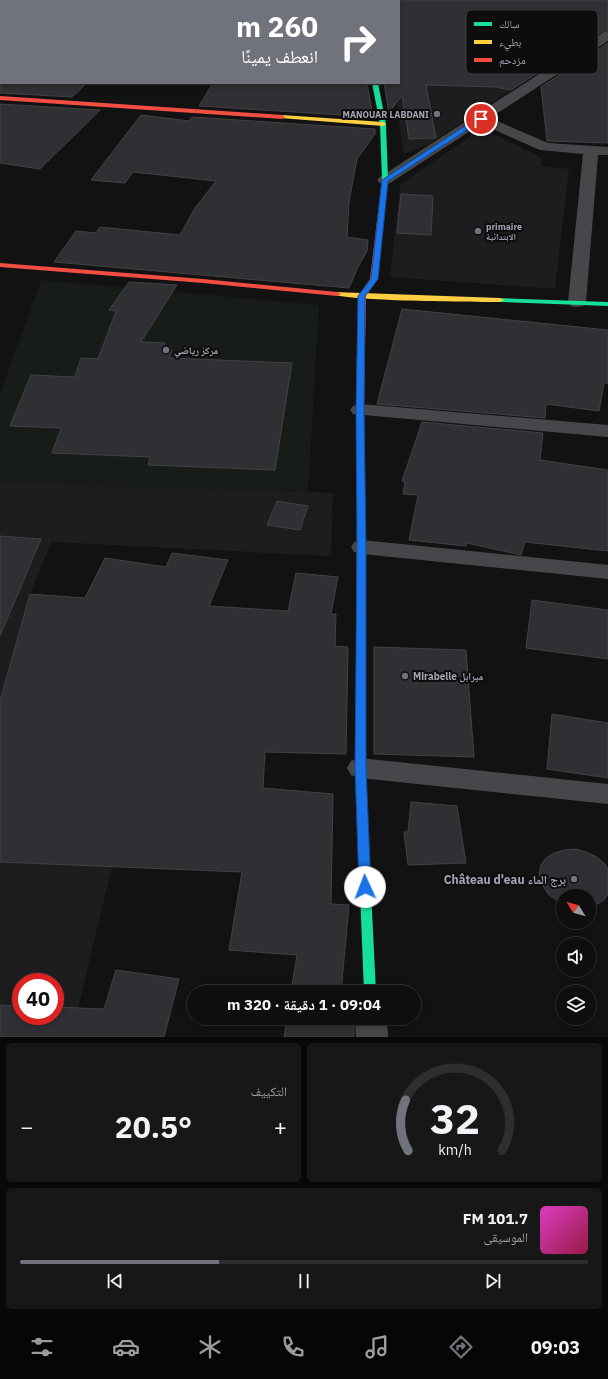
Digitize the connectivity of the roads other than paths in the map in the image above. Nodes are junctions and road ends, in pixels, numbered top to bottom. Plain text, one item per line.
1 (608, 34) edge
2 (598, 41) edge
3 (548, 74) edge
4 (375, 84) edge
5 (0, 98) edge
6 (481, 119) junction
7 (383, 124) junction
8 (590, 150) junction
9 (608, 151) edge
10 (385, 180) junction
11 (0, 265) edge
12 (362, 296) junction
13 (577, 302) junction
14 (608, 304) edge
15 (360, 410) junction
16 (608, 431) edge
17 (362, 547) junction
18 (608, 572) edge
19 (360, 768) junction
20 (608, 794) edge
21 (370, 985) edge
22 (371, 1025) edge
23 (372, 1037) edge

1 - 2 street
3 - 6 street
4 - 7 street
5 - 7 street
6 - 8 street
6 - 10 street
7 - 10 street
8 - 9 street
8 - 13 street
10 - 12 street
11 - 12 street
12 - 13 street
12 - 15 street
13 - 14 street
15 - 16 street
15 - 17 street
17 - 18 street
17 - 19 street
19 - 20 street
19 - 21 street
22 - 23 street

